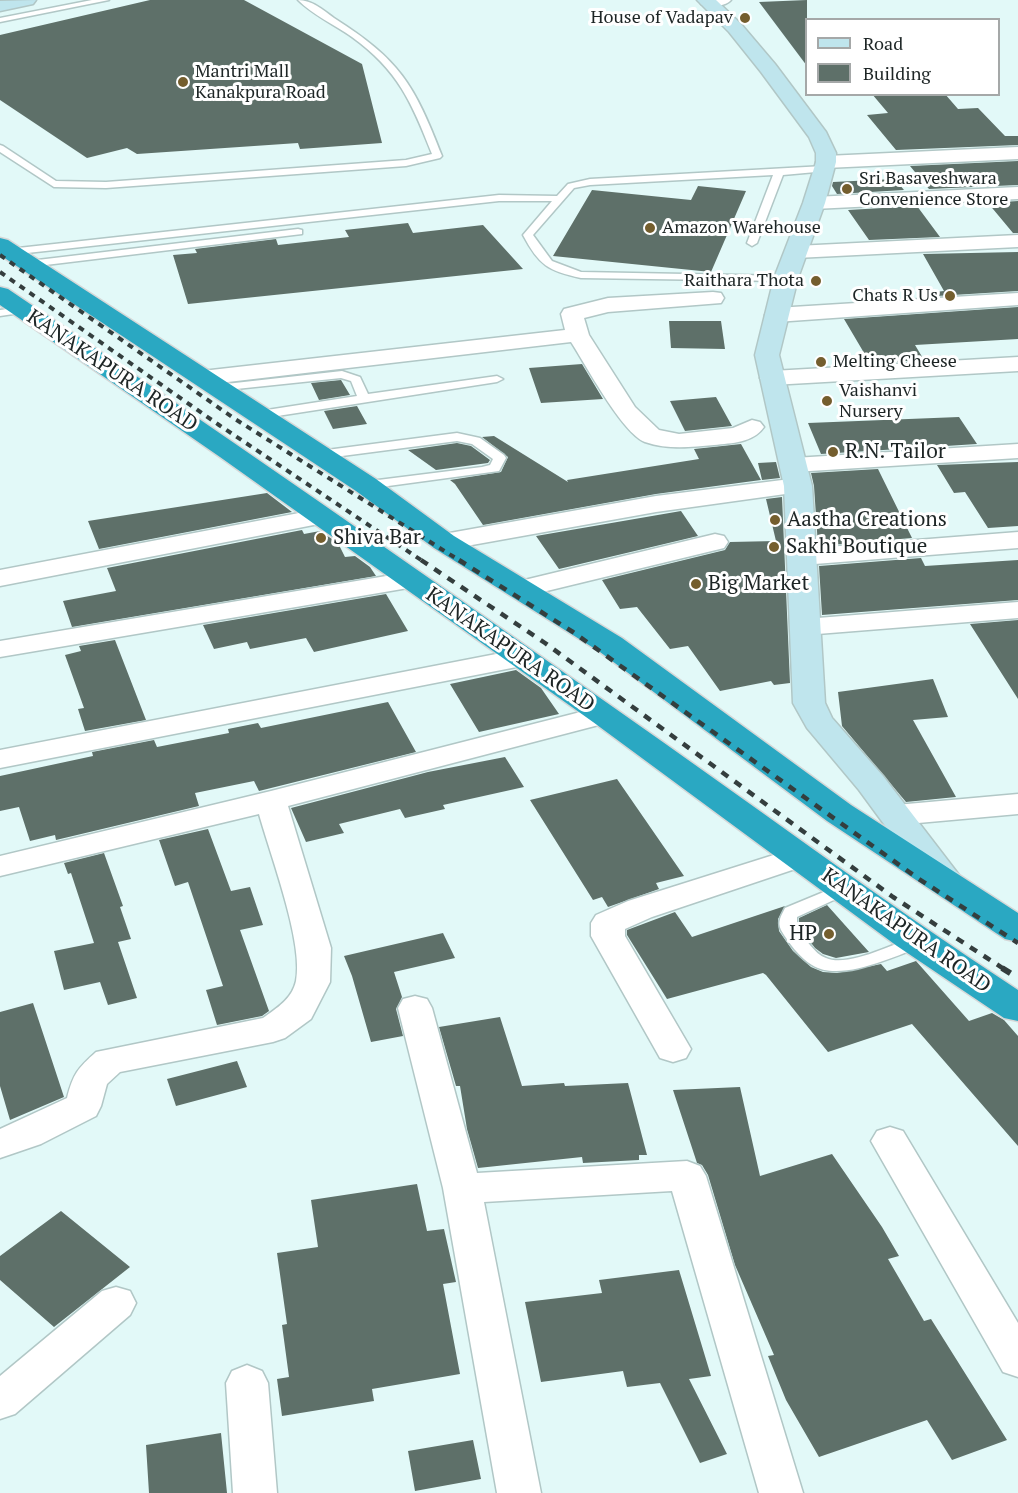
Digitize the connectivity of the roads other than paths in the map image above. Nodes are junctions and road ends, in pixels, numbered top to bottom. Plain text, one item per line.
1 (27, 0) edge
2 (105, 0) edge
3 (302, 0) edge
4 (707, 0) edge
5 (723, 0) edge
6 (0, 6) edge
7 (0, 20) edge
8 (0, 148) edge
9 (1018, 153) edge
10 (825, 165) junction
11 (780, 170) junction
12 (1018, 193) edge
13 (559, 199) junction
14 (814, 203) junction
15 (298, 232) dead end
16 (1018, 241) edge
17 (752, 243) dead end
18 (796, 252) junction
19 (13, 254) edge
20 (786, 278) junction
21 (713, 298) dead end
22 (1018, 299) edge
23 (8, 306) edge
24 (776, 315) junction
25 (578, 335) junction
26 (1018, 364) edge
27 (772, 378) junction
28 (497, 379) dead end
29 (210, 383) junction
30 (364, 398) junction
31 (270, 423) junction
32 (752, 427) dead end
33 (230, 452) junction
34 (1018, 452) edge
35 (319, 454) junction
36 (796, 475) junction
37 (366, 485) junction
38 (320, 517) junction
39 (1018, 540) edge
40 (444, 542) junction
41 (715, 542) dead end
42 (802, 557) junction
43 (0, 578) edge
44 (410, 580) junction
45 (522, 590) junction
46 (1018, 610) edge
47 (805, 627) junction
48 (0, 649) edge
49 (522, 658) junction
50 (604, 715) junction
51 (0, 759) edge
52 (271, 801) junction
53 (1018, 804) edge
54 (896, 815) junction
55 (799, 857) junction
56 (0, 866) edge
57 (945, 883) junction
58 (843, 889) junction
59 (1018, 930) edge
60 (917, 942) junction
61 (415, 1008) dead end
62 (1018, 1008) edge
63 (673, 1049) dead end
64 (890, 1141) dead end
65 (0, 1144) edge
66 (462, 1188) junction
67 (116, 1303) dead end
68 (1013, 1340) edge
69 (247, 1383) dead end
70 (0, 1401) edge
71 (255, 1493) edge
72 (519, 1493) edge
73 (781, 1493) edge

1 - 6 street
2 - 7 lane
3 - 8 lane
4 - 5 street
4 - 10 street
9 - 10 street
10 - 11 lane
10 - 14 street
11 - 13 lane
11 - 17 lane
12 - 14 street
13 - 19 lane
13 - 20 lane
14 - 18 street
15 - 19 lane
16 - 18 street
18 - 20 street
19 - 29 highway, KANAKAPURA ROAD
20 - 24 street
21 - 25 street
22 - 24 street
23 - 33 highway, KANAKAPURA ROAD
24 - 27 street
25 - 29 street
25 - 32 street
26 - 27 street
27 - 36 street
28 - 30 lane
29 - 30 lane
29 - 31 highway, KANAKAPURA ROAD
30 - 31 lane
31 - 33 highway
31 - 35 highway, KANAKAPURA ROAD
33 - 38 highway, KANAKAPURA ROAD
34 - 36 street
35 - 37 highway, KANAKAPURA ROAD
35 - 37 lane
36 - 40 street
36 - 42 street
37 - 40 highway, KANAKAPURA ROAD
38 - 43 street
38 - 44 highway, KANAKAPURA ROAD
39 - 42 street
40 - 45 highway, KANAKAPURA ROAD
41 - 45 street
42 - 47 street
44 - 48 street
44 - 49 highway, KANAKAPURA ROAD
45 - 57 highway, KANAKAPURA ROAD
46 - 47 street
47 - 54 street
49 - 50 highway, KANAKAPURA ROAD
49 - 51 street
50 - 52 street
50 - 55 highway, KANAKAPURA ROAD
52 - 56 street
52 - 65 street
53 - 54 street
54 - 57 street
55 - 58 highway, KANAKAPURA ROAD
55 - 63 street
57 - 59 highway, KANAKAPURA ROAD
58 - 60 highway, KANAKAPURA ROAD
58 - 60 lane
60 - 62 highway, KANAKAPURA ROAD
61 - 66 street
64 - 68 street
66 - 72 street
66 - 73 street
67 - 70 street
69 - 71 street

